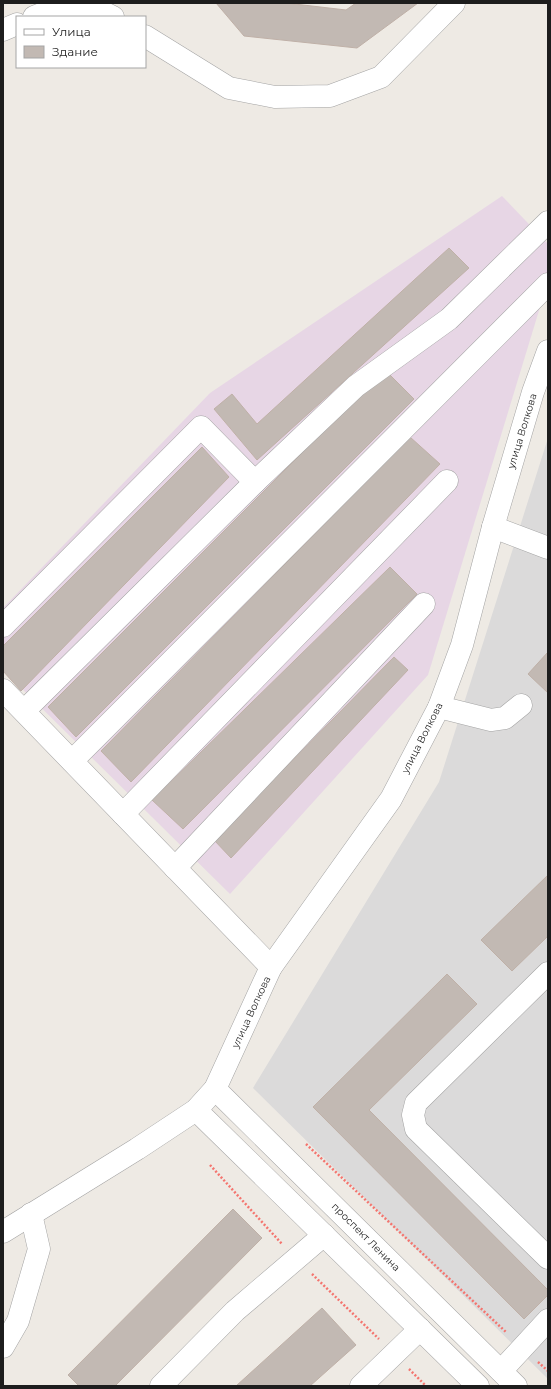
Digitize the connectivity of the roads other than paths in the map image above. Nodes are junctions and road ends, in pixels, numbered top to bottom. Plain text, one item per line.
1 (454, 3) edge
2 (36, 16) edge
3 (111, 16) edge
4 (16, 24) edge
5 (3, 30) edge
6 (146, 37) edge
7 (548, 222) edge
8 (548, 284) edge
9 (548, 351) edge
10 (447, 481) dead end
11 (255, 482) junction
12 (493, 527) junction
13 (548, 548) edge
14 (424, 604) dead end
15 (3, 626) edge
16 (3, 690) edge
17 (521, 705) dead end
18 (439, 707) junction
19 (24, 712) junction
20 (72, 761) junction
21 (123, 814) junction
22 (175, 868) junction
23 (271, 968) junction
24 (548, 974) edge
25 (215, 1089) junction
26 (196, 1110) junction
27 (31, 1214) junction
28 (3, 1232) edge
29 (324, 1235) junction
30 (548, 1258) edge
31 (548, 1320) edge
32 (420, 1329) junction
33 (3, 1347) edge
34 (500, 1371) junction
35 (161, 1386) edge
36 (361, 1386) edge
37 (478, 1386) edge
38 (516, 1386) edge

1 - 6 street
2 - 3 street
4 - 5 street
7 - 11 street
8 - 20 street
9 - 12 street, улица Волкова
10 - 21 street
11 - 15 street
11 - 19 street
12 - 13 street
12 - 18 street, улица Волкова
14 - 22 street
16 - 19 street
17 - 18 street
18 - 23 street, улица Волкова
19 - 20 street
20 - 21 street
21 - 22 street
22 - 23 street
23 - 25 street, улица Волкова
24 - 30 street
25 - 26 street, улица Волкова
25 - 34 street, проспект Ленина
26 - 27 street, улица Волкова
26 - 29 street
27 - 28 street, улица Волкова
27 - 33 street
29 - 32 street
29 - 35 street
31 - 34 street
32 - 36 street
32 - 37 street
34 - 38 street, проспект Ленина

